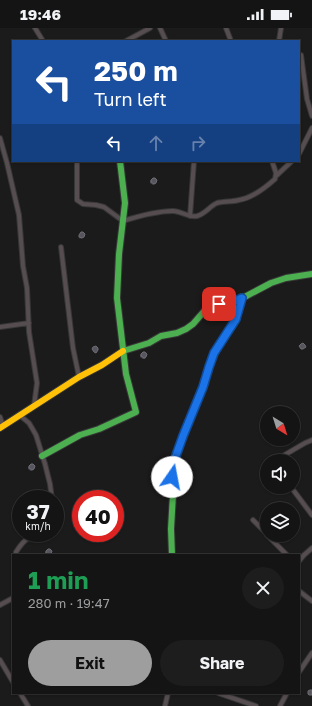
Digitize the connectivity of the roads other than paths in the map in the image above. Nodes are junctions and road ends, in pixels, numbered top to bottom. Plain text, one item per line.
1 (35, 28) edge
2 (150, 28) edge
3 (160, 28) edge
4 (226, 28) edge
5 (281, 28) edge
6 (41, 40) edge
7 (128, 40) edge
8 (166, 40) edge
9 (231, 40) edge
10 (279, 40) edge
11 (301, 55) dead end
12 (312, 116) edge
13 (312, 128) edge
14 (0, 138) edge
15 (300, 152) edge
16 (76, 162) edge
17 (120, 162) edge
18 (194, 162) edge
19 (272, 162) edge
20 (291, 162) edge
21 (276, 176) junction
22 (190, 216) junction
23 (123, 221) junction
24 (61, 247) dead end
25 (312, 274) edge
26 (242, 298) junction
27 (29, 323) junction
28 (0, 326) edge
29 (123, 351) junction
30 (79, 376) junction
31 (34, 406) junction
32 (19, 416) junction
33 (0, 417) edge
34 (1, 427) edge
35 (312, 440) edge
36 (286, 454) edge
37 (42, 456) junction
38 (51, 490) edge
39 (296, 494) edge
40 (312, 515) edge
41 (253, 520) dead end
42 (260, 528) edge
43 (22, 542) edge
44 (274, 542) edge
45 (312, 548) edge
46 (16, 552) dead end
47 (172, 554) edge
48 (286, 554) edge
49 (300, 560) edge
50 (300, 592) edge
51 (12, 599) edge
52 (312, 601) edge
53 (0, 605) edge
54 (312, 653) edge
55 (0, 660) edge
56 (300, 671) edge
57 (12, 680) edge
58 (21, 694) edge
59 (168, 694) edge
60 (221, 694) edge
61 (286, 694) edge
62 (28, 706) edge
63 (165, 706) edge
64 (256, 706) edge
65 (280, 706) edge

1 - 6 street
2 - 7 street
3 - 8 street
4 - 9 street
5 - 10 street
11 - 12 street
13 - 15 street
14 - 27 street
16 - 23 street
17 - 23 street
18 - 22 street
19 - 21 street
20 - 21 street
21 - 22 street
22 - 23 street
23 - 29 street
24 - 30 street
25 - 26 street
26 - 29 street
26 - 47 street
27 - 28 street
27 - 31 street
29 - 30 street
29 - 37 street
30 - 31 street
31 - 32 street
32 - 34 street
32 - 37 street
33 - 34 street
35 - 36 street
37 - 38 street
39 - 40 street
41 - 42 street
43 - 46 street
44 - 48 street
45 - 49 street
50 - 52 street
51 - 53 street
54 - 56 street
55 - 57 street
58 - 62 street
59 - 63 street
60 - 64 street
61 - 65 street

